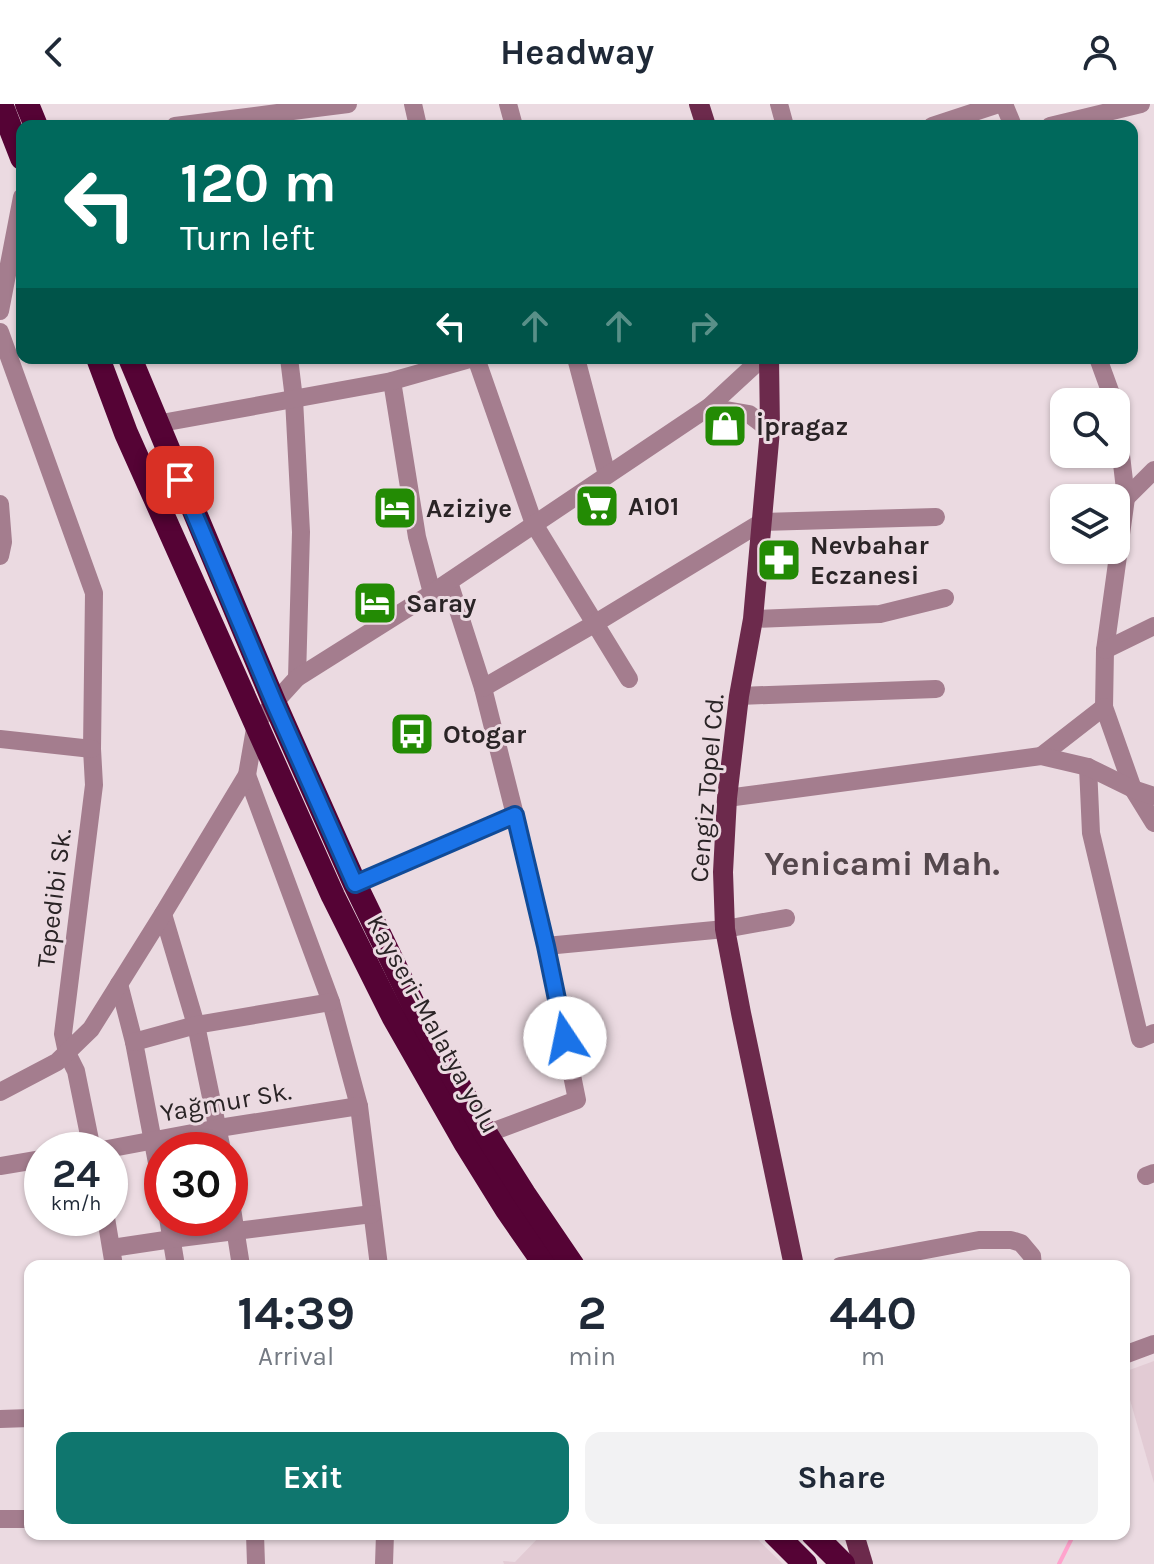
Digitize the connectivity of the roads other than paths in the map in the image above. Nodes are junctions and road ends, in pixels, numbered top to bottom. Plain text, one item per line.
1 (1, 104) edge
2 (348, 104) edge
3 (1001, 104) edge
4 (1141, 104) edge
5 (272, 115) edge
6 (228, 120) edge
7 (951, 120) edge
8 (1075, 120) edge
9 (16, 143) edge
10 (16, 228) edge
11 (0, 311) edge
12 (0, 332) edge
13 (100, 364) edge
14 (132, 364) edge
15 (290, 364) edge
16 (453, 364) edge
17 (476, 364) edge
18 (578, 364) edge
19 (756, 364) edge
20 (769, 364) edge
21 (1100, 364) edge
22 (392, 381) junction
23 (1109, 388) edge
24 (294, 399) junction
25 (709, 407) junction
26 (156, 424) junction
27 (770, 430) junction
28 (1154, 470) edge
29 (607, 475) junction
30 (1130, 494) edge
31 (0, 504) edge
32 (936, 517) dead end
33 (762, 522) junction
34 (534, 524) junction
35 (1, 546) edge
36 (1117, 564) edge
37 (449, 582) junction
38 (432, 593) junction
39 (945, 598) dead end
40 (753, 619) junction
41 (594, 624) junction
42 (1154, 626) edge
43 (1105, 650) junction
44 (297, 678) junction
45 (629, 679) dead end
46 (483, 688) junction
47 (936, 689) dead end
48 (739, 696) junction
49 (274, 702) junction
50 (1104, 707) junction
51 (256, 723) junction
52 (0, 739) edge
53 (92, 749) junction
54 (1041, 756) junction
55 (1088, 767) junction
56 (247, 775) junction
57 (1133, 789) junction
58 (1154, 796) edge
59 (727, 798) junction
60 (515, 815) junction
61 (1154, 823) edge
62 (355, 884) junction
63 (163, 914) junction
64 (786, 918) dead end
65 (725, 929) junction
66 (546, 946) junction
67 (119, 984) junction
68 (331, 1002) junction
69 (196, 1025) junction
70 (1154, 1033) edge
71 (134, 1042) junction
72 (67, 1053) junction
73 (0, 1092) edge
74 (359, 1106) junction
75 (219, 1128) junction
76 (88, 1132) edge
77 (150, 1132) edge
78 (200, 1132) edge
79 (220, 1132) edge
80 (486, 1134) junction
81 (24, 1162) edge
82 (0, 1166) edge
83 (372, 1214) junction
84 (248, 1230) edge
85 (109, 1236) edge
86 (171, 1236) edge
87 (199, 1236) edge
88 (237, 1236) edge
89 (172, 1239) junction
90 (113, 1257) edge
91 (175, 1260) edge
92 (240, 1260) edge
93 (378, 1260) edge
94 (542, 1260) edge
95 (569, 1260) edge
96 (793, 1260) edge
97 (872, 1260) edge
98 (1032, 1260) edge
99 (1154, 1344) edge
100 (1130, 1353) edge
101 (24, 1418) edge
102 (0, 1419) edge
103 (0, 1519) edge
104 (24, 1519) edge
105 (255, 1540) edge
106 (385, 1540) edge
107 (781, 1540) edge
108 (823, 1540) edge
109 (856, 1540) edge
110 (256, 1564) edge
111 (384, 1564) edge
112 (805, 1564) edge
113 (843, 1564) edge
114 (863, 1564) edge

1 - 9 highway
2 - 5 street
3 - 7 street
4 - 8 street
5 - 6 street
10 - 11 street
12 - 53 street, Tepedibi Sk.
13 - 51 highway, Kayseri-Malatya yolu
14 - 26 highway, Kayseri-Malatya yolu
15 - 24 street
16 - 22 street
17 - 34 street
18 - 29 street
19 - 25 street
20 - 27 main road, Cengiz Topel Cd.
21 - 23 street
22 - 24 street
22 - 38 street
24 - 26 street
24 - 44 street
25 - 27 street
25 - 29 street
26 - 49 highway, Kayseri-Malatya yolu
27 - 33 main road, Cengiz Topel Cd.
28 - 30 street
29 - 34 street
31 - 35 street
32 - 33 street
33 - 40 main road, Cengiz Topel Cd.
33 - 41 street
34 - 37 street
34 - 41 street
36 - 43 street
37 - 38 street
37 - 46 street
38 - 44 street
39 - 40 street
40 - 48 main road, Cengiz Topel Cd.
41 - 45 street
41 - 46 street
42 - 43 street
43 - 50 street
44 - 49 street
46 - 60 street
47 - 48 street
48 - 59 main road, Cengiz Topel Cd.
49 - 51 street
49 - 62 highway, Kayseri-Malatya yolu
50 - 54 street
50 - 57 street
51 - 56 street
51 - 94 highway, Kayseri-Malatya yolu
52 - 53 street
53 - 72 street, Tepedibi Sk.
54 - 55 street
54 - 59 street
55 - 57 street
55 - 70 street
56 - 63 street
56 - 68 street
57 - 58 street
57 - 61 street
59 - 65 main road, Cengiz Topel Cd.
60 - 62 street
60 - 66 street
62 - 80 highway, Kayseri-Malatya yolu
63 - 67 street
63 - 69 street
64 - 65 street
65 - 66 street
65 - 96 main road, Cengiz Topel Cd.
66 - 80 street
67 - 71 street
67 - 72 street
68 - 69 street
68 - 74 street
69 - 71 street
69 - 75 street
71 - 77 street
72 - 73 street
72 - 76 street, Tepedibi Sk.
74 - 75 street, Yağmur Sk.
74 - 83 street
75 - 78 street, Yağmur Sk.
75 - 79 street
80 - 95 highway, Kayseri-Malatya yolu
81 - 82 street
83 - 84 street
83 - 93 street
85 - 90 street
86 - 89 street
87 - 89 street
88 - 92 street
89 - 90 street
89 - 91 street
97 - 98 street
99 - 100 street
101 - 102 street
103 - 104 street
105 - 110 street
106 - 111 street
107 - 112 highway
108 - 113 highway
109 - 114 main road

